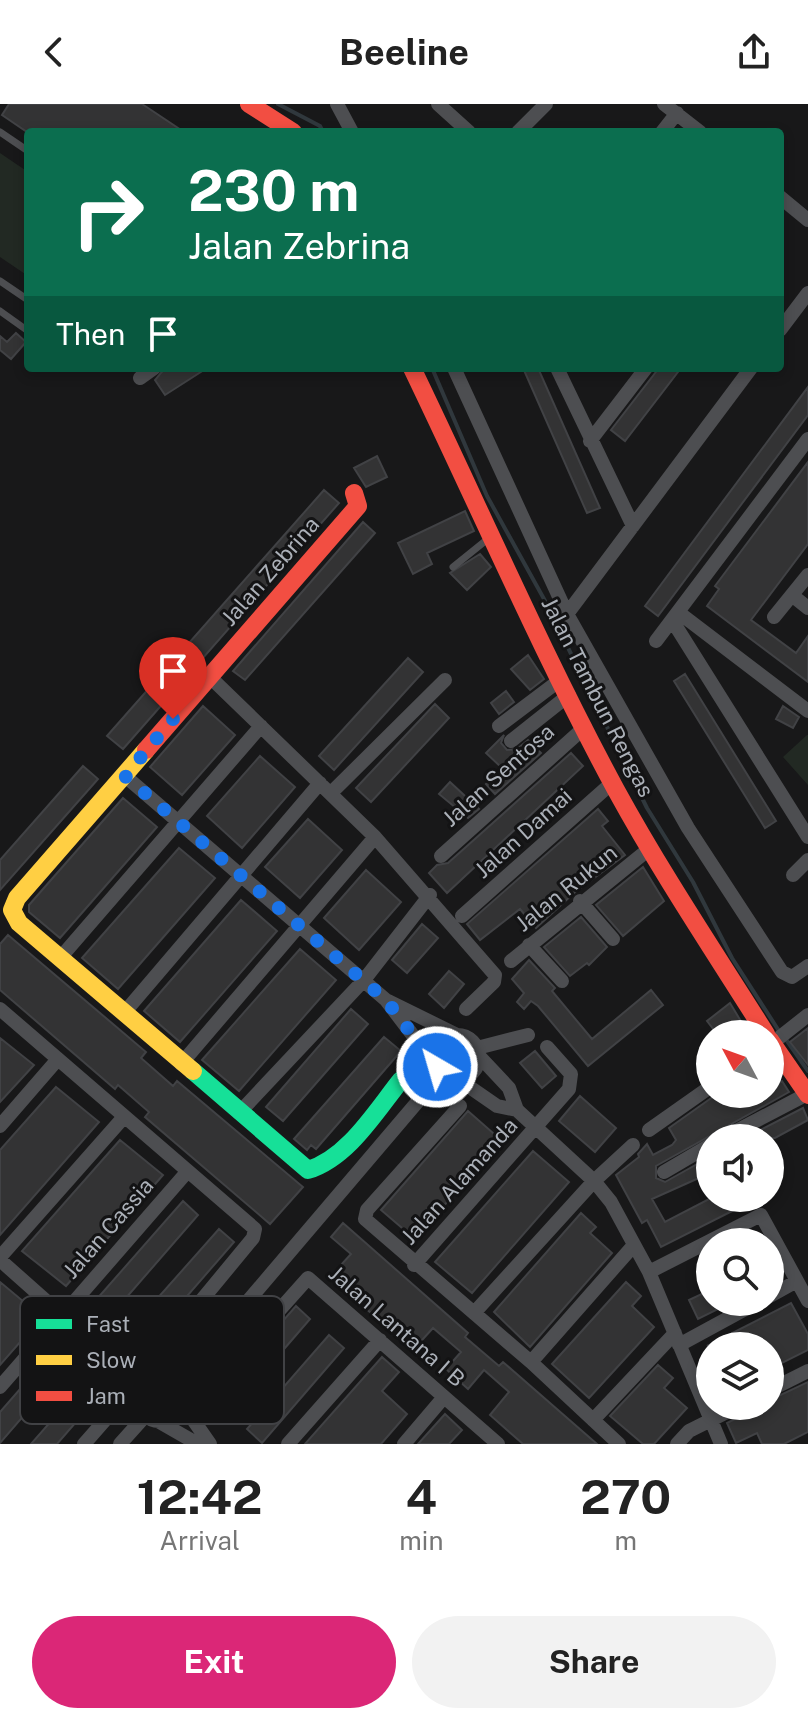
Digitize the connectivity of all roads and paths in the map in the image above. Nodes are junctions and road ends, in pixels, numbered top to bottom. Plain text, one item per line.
1 (249, 104) edge
2 (438, 104) edge
3 (546, 104) edge
4 (664, 104) edge
5 (344, 107) edge
6 (677, 113) junction
7 (287, 128) edge
8 (351, 128) edge
9 (465, 128) edge
10 (522, 128) edge
11 (665, 128) edge
12 (695, 128) edge
13 (0, 132) edge
14 (24, 148) edge
15 (784, 200) edge
16 (808, 220) edge
17 (0, 281) edge
18 (808, 293) edge
19 (24, 297) edge
20 (0, 311) edge
21 (784, 325) edge
22 (24, 328) edge
23 (148, 372) edge
24 (414, 372) edge
25 (456, 372) edge
26 (559, 372) edge
27 (643, 372) edge
28 (748, 372) edge
29 (140, 378) dead end
30 (808, 439) edge
31 (590, 441) junction
32 (354, 493) dead end
33 (633, 526) junction
34 (491, 537) junction
35 (453, 567) dead end
36 (808, 575) edge
37 (793, 596) junction
38 (808, 608) edge
39 (567, 614) junction
40 (675, 616) junction
41 (774, 617) dead end
42 (656, 641) dead end
43 (210, 677) junction
44 (445, 680) dead end
45 (564, 688) junction
46 (808, 711) edge
47 (261, 726) junction
48 (499, 726) dead end
49 (585, 727) junction
50 (511, 741) dead end
51 (125, 776) junction
52 (613, 782) junction
53 (325, 788) junction
54 (180, 822) junction
55 (375, 837) junction
56 (808, 837) edge
57 (649, 849) junction
58 (441, 856) dead end
59 (808, 860) edge
60 (239, 874) junction
61 (793, 875) dead end
62 (430, 895) junction
63 (580, 901) junction
64 (6, 914) edge
65 (462, 916) dead end
66 (301, 927) junction
67 (613, 939) dead end
68 (529, 945) junction
69 (61, 957) junction
70 (511, 961) dead end
71 (808, 966) edge
72 (364, 980) junction
73 (562, 981) dead end
74 (386, 1000) junction
75 (0, 1009) edge
76 (466, 1009) dead end
77 (124, 1013) junction
78 (808, 1015) edge
79 (761, 1020) edge
80 (784, 1031) edge
81 (457, 1035) junction
82 (528, 1035) dead end
83 (547, 1047) dead end
84 (478, 1052) junction
85 (784, 1056) edge
86 (58, 1059) junction
87 (181, 1064) junction
88 (440, 1070) junction
89 (458, 1079) junction
90 (401, 1080) dead end
91 (806, 1089) edge
92 (696, 1097) edge
93 (460, 1106) dead end
94 (517, 1110) junction
95 (239, 1113) junction
96 (123, 1118) junction
97 (747, 1124) edge
98 (0, 1126) edge
99 (537, 1126) junction
100 (649, 1130) dead end
101 (633, 1145) dead end
102 (696, 1153) edge
103 (187, 1172) junction
104 (664, 1172) dead end
105 (594, 1181) junction
106 (634, 1245) junction
107 (0, 1259) edge
108 (414, 1265) junction
109 (649, 1272) junction
110 (797, 1281) junction
111 (784, 1288) edge
112 (42, 1296) edge
113 (78, 1296) edge
114 (204, 1296) edge
115 (250, 1296) edge
116 (808, 1301) edge
117 (284, 1305) edge
118 (474, 1313) junction
119 (727, 1316) edge
120 (677, 1339) junction
121 (380, 1340) junction
122 (531, 1362) junction
123 (20, 1363) edge
124 (808, 1371) edge
125 (784, 1383) edge
126 (696, 1384) edge
127 (0, 1387) edge
128 (444, 1397) junction
129 (593, 1420) junction
130 (711, 1420) joint
131 (102, 1424) edge
132 (138, 1424) edge
133 (164, 1424) edge
134 (196, 1424) edge
135 (84, 1444) edge
136 (120, 1444) edge
137 (198, 1444) edge
138 (210, 1444) edge
139 (288, 1444) edge
140 (404, 1444) edge
141 (498, 1444) edge
142 (619, 1444) edge
143 (677, 1444) edge
144 (721, 1444) edge

1 - 7 street
2 - 9 street
3 - 10 street
4 - 6 street
5 - 8 street
6 - 11 street
6 - 12 street
13 - 14 lane
15 - 16 street
17 - 19 lane
18 - 21 street
20 - 22 lane
23 - 29 street
24 - 34 street, Jalan Tambun Rengas
25 - 39 street
26 - 31 street
27 - 31 street
28 - 33 street
30 - 40 street
31 - 33 street
32 - 43 street, Jalan Zebrina
33 - 39 street
34 - 35 lane
34 - 45 street, Jalan Tambun Rengas
36 - 37 street
37 - 38 street
37 - 41 street
39 - 71 street
40 - 42 street
40 - 46 street
40 - 56 street
43 - 47 street
43 - 51 street, Jalan Zebrina
44 - 53 street
45 - 48 street
45 - 49 street, Jalan Tambun Rengas
45 - 50 street
47 - 53 street
47 - 54 street
49 - 52 street, Jalan Tambun Rengas
49 - 58 street, Jalan Sentosa
51 - 54 street
51 - 64 street, Jalan Zebrina
52 - 57 street, Jalan Tambun Rengas
52 - 65 street, Jalan Damai
53 - 55 street
53 - 60 street
54 - 60 street
54 - 69 street
55 - 62 street
55 - 66 street
57 - 63 street, Jalan Rukun
57 - 79 street, Jalan Tambun Rengas
59 - 61 street
60 - 66 street
60 - 77 street
62 - 72 street
62 - 76 street
63 - 67 street
63 - 68 street, Jalan Rukun
64 - 69 street, Jalan Zebrina
66 - 72 street
66 - 87 street
68 - 70 street, Jalan Rukun
68 - 73 street
69 - 77 street, Jalan Zebrina
72 - 74 street
72 - 95 street
74 - 81 street
74 - 88 street
75 - 86 street, Jalan Cassia
77 - 87 street, Jalan Zebrina
78 - 80 street
81 - 84 street
81 - 88 street
82 - 84 street
83 - 99 street
84 - 89 street
84 - 94 street, Jalan Alamanda
85 - 91 street, Jalan Tambun Rengas
86 - 96 street, Jalan Cassia
86 - 98 street
87 - 95 street, Jalan Zebrina
88 - 89 street
88 - 115 street
89 - 94 street, Jalan Alamanda
90 - 95 street, Jalan Zebrina
91 - 97 street
92 - 100 street
93 - 108 street, Jalan Alamanda
94 - 99 street, Jalan Alamanda
96 - 103 street, Jalan Cassia
96 - 107 street, Jalan Cassia
99 - 105 street, Jalan Alamanda
99 - 108 street, Jalan Alamanda
101 - 105 street
102 - 104 street
103 - 113 street, Jalan Cassia
103 - 114 street, Jalan Cassia
105 - 106 street, Jalan Alamanda
105 - 118 street
106 - 109 street, Jalan Alamanda
106 - 122 street
107 - 112 street, Jalan Cassia
108 - 118 street, Jalan Alamanda
109 - 110 street
109 - 120 street, Jalan Alamanda
110 - 111 street
110 - 116 street
117 - 121 street, Jalan Lantana I B
118 - 122 street, Jalan Alamanda
119 - 120 street
120 - 126 street, Jalan Alamanda
120 - 129 street
121 - 128 street, Jalan Lantana I B
121 - 139 street
122 - 129 street, Jalan Alamanda
123 - 127 street, Jalan Cassia
124 - 125 street
128 - 140 street
128 - 141 street, Jalan Lantana I B
129 - 142 street, Jalan Alamanda
130 - 143 street
130 - 144 street, Jalan Alamanda
131 - 135 street
132 - 136 street
133 - 137 street
134 - 138 street

